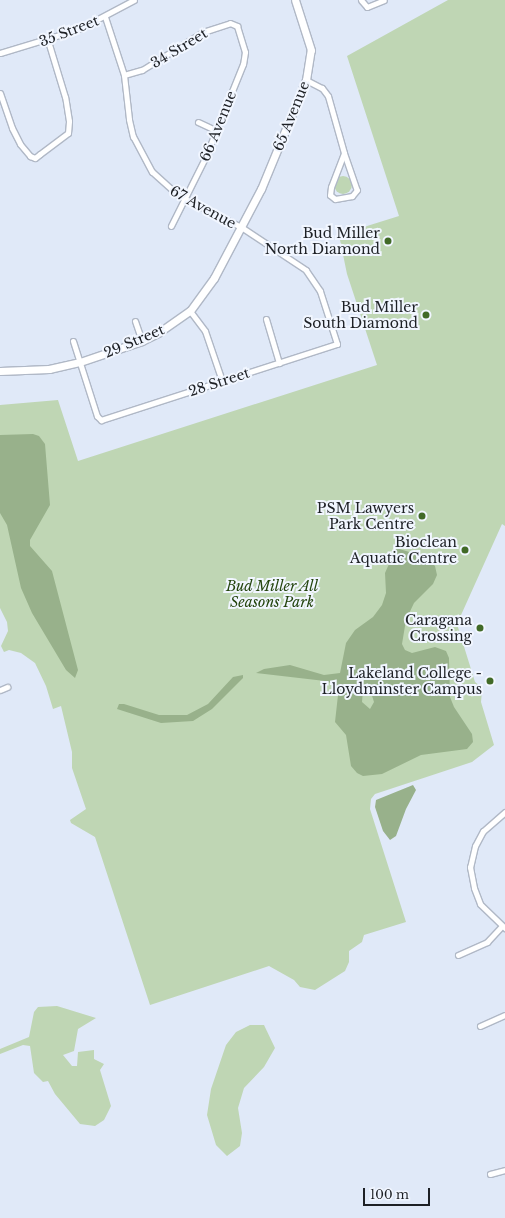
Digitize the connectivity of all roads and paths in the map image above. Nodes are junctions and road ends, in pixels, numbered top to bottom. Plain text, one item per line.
1 (134, 0) edge
2 (295, 0) edge
3 (361, 0) edge
4 (384, 0) edge
5 (105, 17) junction
6 (234, 23) joint
7 (48, 41) junction
8 (0, 53) edge
9 (124, 75) junction
10 (306, 80) junction
11 (0, 92) edge
12 (198, 122) dead end
13 (215, 130) junction
14 (344, 153) junction
15 (186, 200) junction
16 (171, 226) dead end
17 (241, 227) junction
18 (190, 311) junction
19 (266, 319) dead end
20 (135, 321) dead end
21 (142, 340) junction
22 (73, 341) dead end
23 (336, 344) joint
24 (80, 362) junction
25 (279, 363) junction
26 (0, 371) edge
27 (222, 381) junction
28 (7, 687) dead end
29 (0, 690) edge
30 (505, 812) edge
31 (503, 927) edge
32 (458, 955) dead end
33 (505, 1014) edge
34 (480, 1026) dead end
35 (505, 1170) edge
36 (490, 1174) dead end

1 - 5 street, 35 Street
2 - 10 street, 65 Avenue
3 - 4 street
5 - 7 street, 35 Street
5 - 9 street, 67 Avenue
6 - 9 street, 34 Street
6 - 13 street, 66 Avenue
7 - 8 street, 35 Street
7 - 11 street
9 - 15 street, 67 Avenue
10 - 14 street
10 - 17 street, 65 Avenue
12 - 13 street
13 - 15 street, 66 Avenue
14 - 14 street
15 - 16 street, 66 Avenue
15 - 17 street, 67 Avenue
17 - 18 street, 29 Street
17 - 23 street, 67 Avenue
18 - 21 street, 29 Street
18 - 27 street
19 - 25 street
20 - 21 street
21 - 24 street, 29 Street
22 - 24 street
23 - 25 street, 28 Street
24 - 26 street, 29 Street
24 - 27 street, 28 Street
25 - 27 street, 28 Street
28 - 29 street
30 - 31 street
31 - 32 street
33 - 34 street
35 - 36 street

